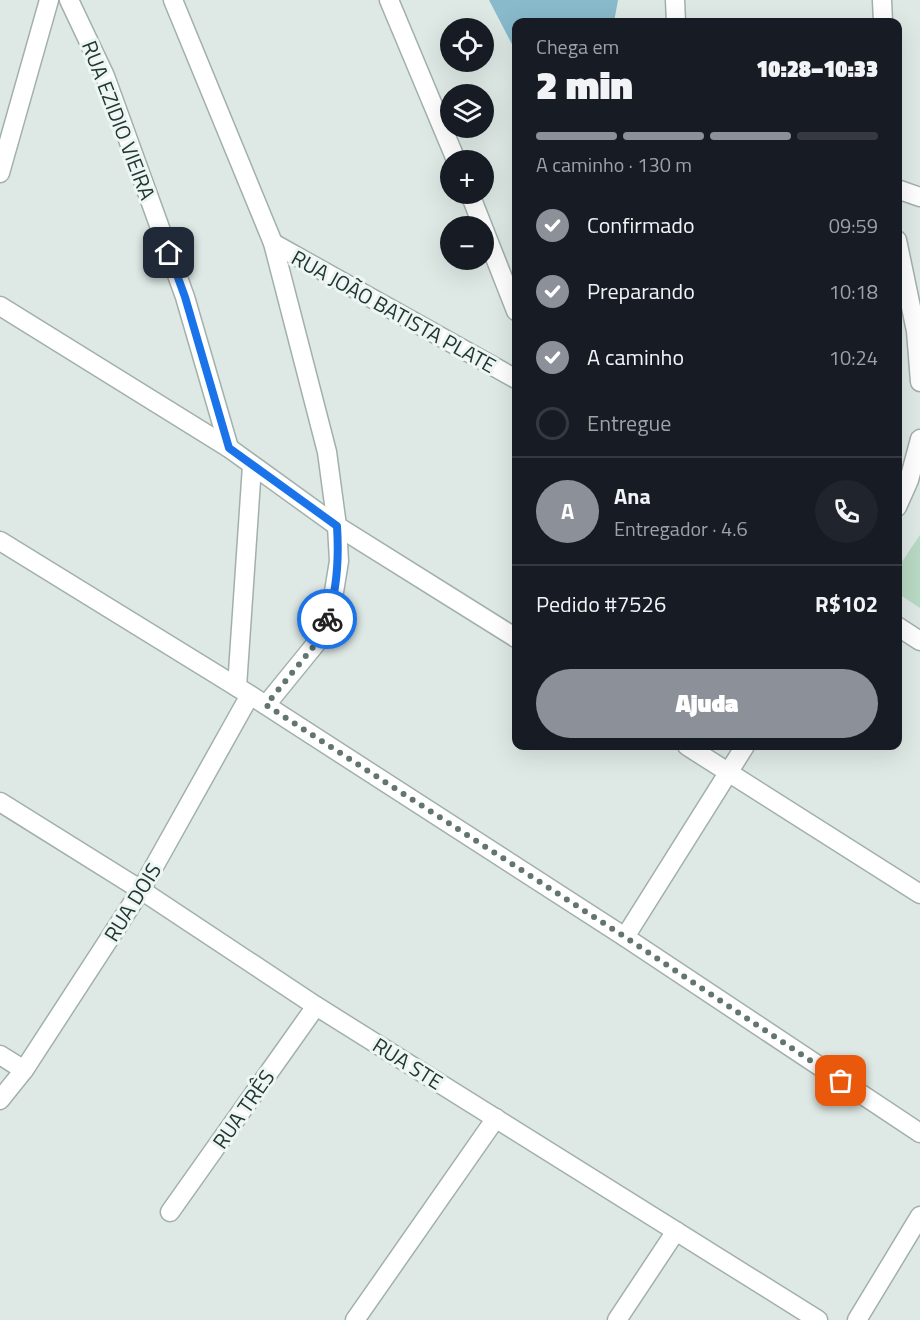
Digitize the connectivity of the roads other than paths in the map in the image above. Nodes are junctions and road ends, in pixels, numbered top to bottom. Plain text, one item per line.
1 (49, 0) edge
2 (69, 0) edge
3 (173, 0) edge
4 (389, 0) edge
5 (675, 0) edge
6 (882, 0) edge
7 (676, 18) edge
8 (883, 18) edge
9 (452, 150) edge
10 (0, 173) edge
11 (902, 191) edge
12 (920, 197) edge
13 (474, 204) edge
14 (273, 243) junction
15 (902, 264) edge
16 (512, 301) edge
17 (0, 306) edge
18 (512, 377) edge
19 (920, 382) edge
20 (920, 439) edge
21 (229, 448) junction
22 (252, 466) junction
23 (902, 496) edge
24 (337, 526) junction
25 (0, 541) edge
26 (902, 629) edge
27 (512, 635) edge
28 (920, 641) edge
29 (244, 691) junction
30 (266, 705) junction
31 (694, 750) edge
32 (742, 750) edge
33 (728, 771) junction
34 (0, 802) edge
35 (141, 890) junction
36 (920, 894) edge
37 (625, 937) junction
38 (316, 1006) junction
39 (0, 1055) edge
40 (24, 1070) junction
41 (0, 1100) edge
42 (496, 1118) junction
43 (920, 1133) edge
44 (170, 1212) dead end
45 (920, 1216) edge
46 (676, 1231) junction
47 (355, 1320) edge
48 (617, 1320) edge
49 (818, 1320) edge
50 (857, 1320) edge

1 - 10 street
2 - 21 street, RUA EZIDIO VIEIRA
3 - 14 street
4 - 9 street
5 - 7 street
6 - 8 street
11 - 12 street
13 - 16 street
14 - 18 street, RUA JOÃO BATISTA PLATE
14 - 24 street
15 - 19 street
17 - 21 street
20 - 23 street
21 - 22 street
22 - 24 street
22 - 29 street
24 - 27 street
24 - 30 street
25 - 29 street
26 - 28 street
29 - 30 street
29 - 35 street, RUA DOIS
30 - 37 street
31 - 33 street
32 - 33 street
33 - 36 street
33 - 37 street
34 - 35 street, RUA STE
35 - 38 street, RUA STE
35 - 40 street, RUA DOIS
37 - 43 street
38 - 42 street, RUA STE
38 - 44 street, RUA TRÊS
39 - 40 street
40 - 41 street, RUA DOIS
42 - 46 street, RUA STE
42 - 47 street
45 - 50 street
46 - 48 street
46 - 49 street, RUA STE

